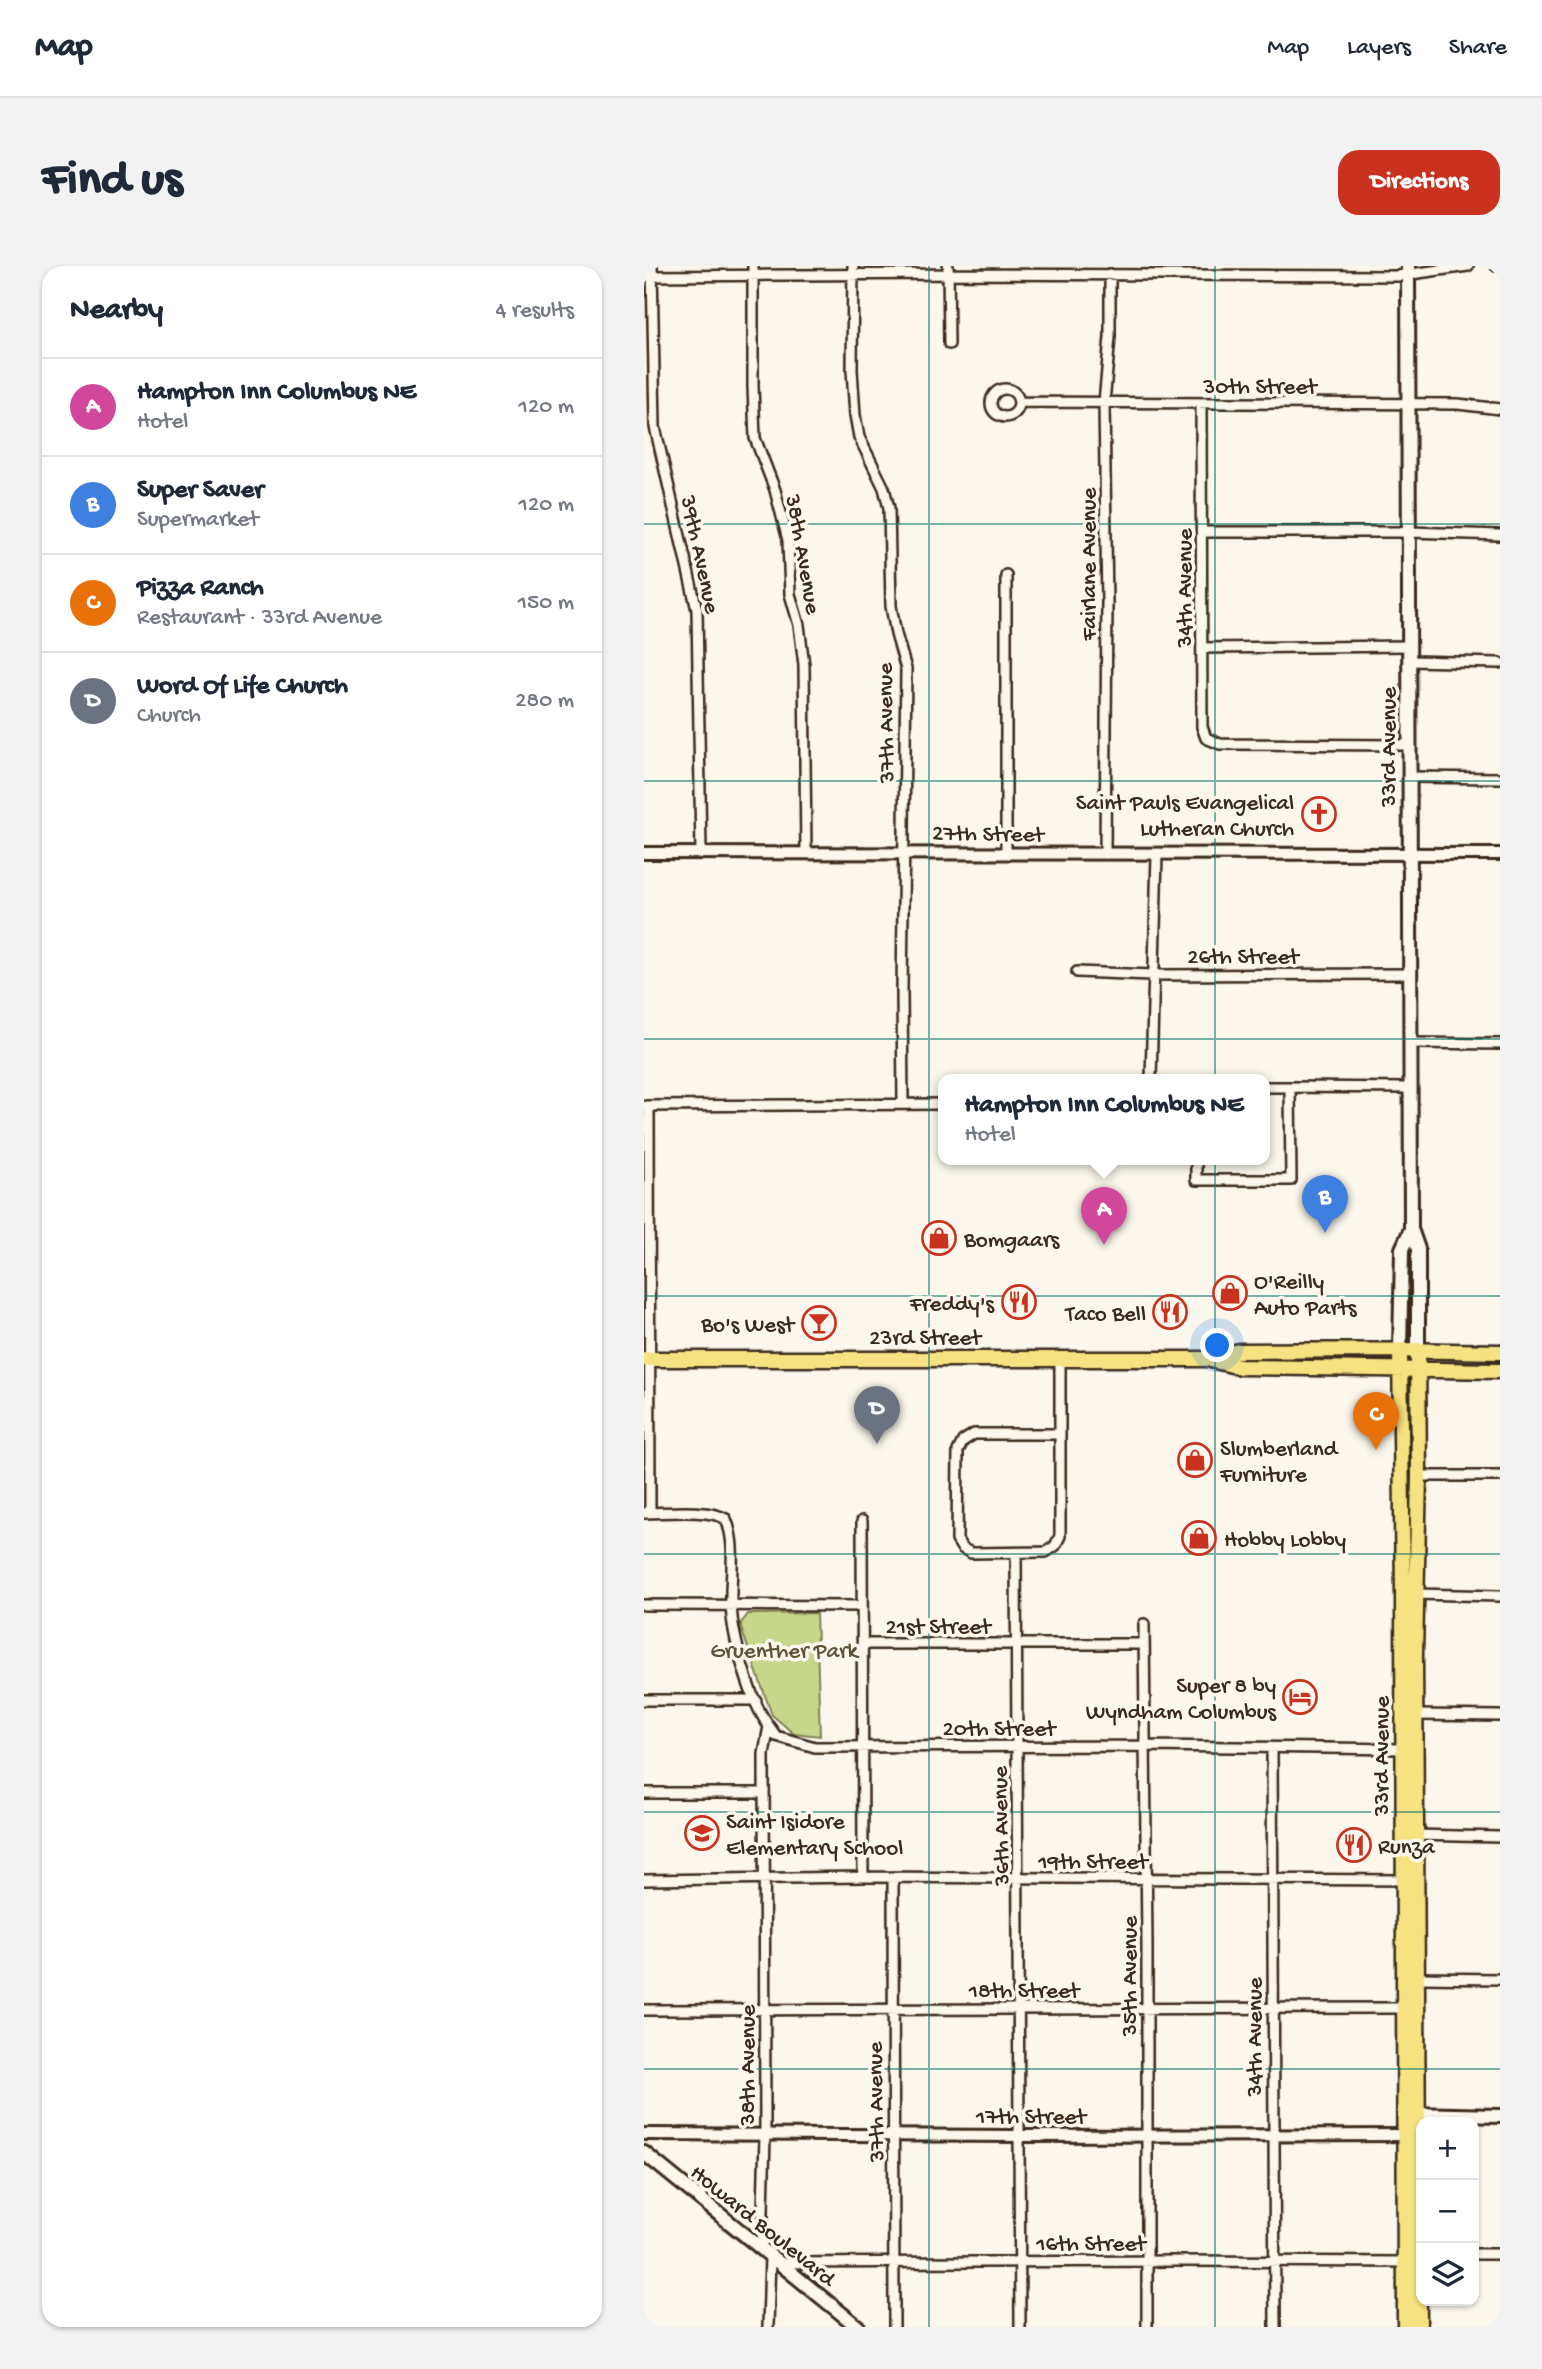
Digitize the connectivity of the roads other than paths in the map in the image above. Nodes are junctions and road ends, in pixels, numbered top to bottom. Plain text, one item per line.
1 (753, 266) edge
2 (1468, 266) edge
3 (948, 270) edge
4 (1037, 270) edge
5 (1125, 270) edge
6 (1216, 270) edge
7 (1300, 270) edge
8 (1408, 270) edge
9 (853, 271) edge
10 (650, 273) edge
11 (1110, 274) junction
12 (753, 277) junction
13 (948, 344) dead end
14 (1019, 402) dead end
15 (1104, 403) junction
16 (1201, 404) junction
17 (1407, 404) junction
18 (1500, 409) edge
19 (1203, 532) junction
20 (1410, 532) junction
21 (1500, 535) edge
22 (1006, 575) dead end
23 (1410, 646) junction
24 (1202, 648) junction
25 (1410, 661) junction
26 (1500, 663) edge
27 (1410, 745) junction
28 (1410, 777) junction
29 (1500, 778) edge
30 (644, 852) edge
31 (701, 852) junction
32 (806, 852) junction
33 (904, 852) junction
34 (1006, 853) junction
35 (1410, 853) junction
36 (1105, 854) junction
37 (1157, 854) junction
38 (1500, 854) edge
39 (1077, 972) dead end
40 (1410, 974) junction
41 (1152, 975) junction
42 (1410, 1044) junction
43 (1500, 1044) edge
44 (1151, 1074) edge
45 (1270, 1087) edge
46 (1290, 1087) junction
47 (1410, 1088) junction
48 (903, 1104) junction
49 (938, 1104) edge
50 (647, 1106) edge
51 (1196, 1165) edge
52 (1411, 1229) junction
53 (1400, 1350) junction
54 (1418, 1350) junction
55 (1500, 1352) edge
56 (647, 1359) edge
57 (1060, 1359) junction
58 (1206, 1359) junction
59 (1400, 1369) junction
60 (1419, 1369) junction
61 (1500, 1371) edge
62 (1059, 1434) junction
63 (1419, 1476) junction
64 (1500, 1476) edge
65 (647, 1513) edge
66 (862, 1521) dead end
67 (1016, 1553) junction
68 (1409, 1594) junction
69 (1500, 1596) edge
70 (644, 1605) edge
71 (731, 1605) junction
72 (862, 1606) junction
73 (1144, 1624) dead end
74 (862, 1644) junction
75 (1144, 1644) junction
76 (1017, 1645) junction
77 (644, 1700) edge
78 (756, 1700) junction
79 (1416, 1715) junction
80 (1500, 1716) edge
81 (769, 1726) junction
82 (1017, 1746) junction
83 (1145, 1746) junction
84 (863, 1747) junction
85 (1272, 1748) junction
86 (1403, 1749) junction
87 (644, 1793) edge
88 (763, 1793) junction
89 (1410, 1836) junction
90 (1500, 1837) edge
91 (863, 1877) junction
92 (893, 1877) junction
93 (1019, 1879) junction
94 (1146, 1879) junction
95 (1273, 1879) junction
96 (644, 1880) edge
97 (763, 1880) junction
98 (1410, 1880) junction
99 (1418, 1978) junction
100 (1500, 1979) edge
101 (1147, 2007) junction
102 (1272, 2007) junction
103 (1018, 2008) junction
104 (1404, 2008) junction
105 (891, 2009) junction
106 (644, 2010) edge
107 (765, 2010) junction
108 (1411, 2114) junction
109 (1500, 2116) edge
110 (644, 2134) edge
111 (1273, 2134) junction
112 (765, 2135) junction
113 (1411, 2135) junction
114 (893, 2136) junction
115 (1018, 2136) junction
116 (1146, 2136) junction
117 (644, 2153) edge
118 (1419, 2243) edge
119 (1479, 2254) edge
120 (1500, 2254) edge
121 (770, 2256) junction
122 (894, 2261) junction
123 (1147, 2261) junction
124 (1020, 2262) junction
125 (1275, 2262) junction
126 (1405, 2262) junction
127 (1419, 2306) edge
128 (768, 2327) edge
129 (858, 2327) edge
130 (894, 2327) edge
131 (1020, 2327) edge
132 (1147, 2327) edge
133 (1275, 2327) edge
134 (1405, 2327) edge
135 (1419, 2327) edge

1 - 12 street, 38th Avenue
2 - 8 street
3 - 4 street
3 - 9 street
3 - 13 street
4 - 11 street
5 - 6 street
5 - 11 street
6 - 7 street
7 - 8 street
8 - 17 main road, 33rd Avenue
9 - 12 street
9 - 33 street, 37th Avenue
10 - 12 street
10 - 31 street, 39th Avenue
11 - 15 street, Fairlane Avenue
12 - 32 street, 38th Avenue
14 - 15 street, 30th Street
15 - 16 street, 30th Street
15 - 36 street, Fairlane Avenue
16 - 17 street, 30th Street
16 - 19 street, 34th Avenue
17 - 18 street, 30th Street
17 - 20 main road, 33rd Avenue
19 - 20 street
19 - 24 street, 34th Avenue
20 - 21 street
20 - 23 main road, 33rd Avenue
22 - 34 street
23 - 24 street
23 - 25 main road, 33rd Avenue
24 - 27 street, 34th Avenue
25 - 26 street
25 - 27 main road, 33rd Avenue
27 - 28 main road, 33rd Avenue
28 - 29 street
28 - 35 main road, 33rd Avenue
30 - 31 street, 27th Street
31 - 32 street, 27th Street
32 - 33 street, 27th Street
33 - 34 street, 27th Street
33 - 48 street, 37th Avenue
34 - 36 street, 27th Street
35 - 37 street, 27th Street
35 - 38 street, 27th Street
35 - 40 main road, 33rd Avenue
36 - 37 street, 27th Street
37 - 41 street
39 - 41 street, 26th Street
40 - 41 street, 26th Street
40 - 42 main road, 33rd Avenue
41 - 44 street
42 - 43 street
42 - 47 main road, 33rd Avenue
45 - 46 street
46 - 47 street
46 - 51 street
47 - 52 main road, 33rd Avenue
48 - 49 street
48 - 50 street
50 - 56 street
52 - 53 main road, 33rd Avenue
52 - 54 main road, 33rd Avenue
53 - 54 highway, 23rd Street
53 - 58 highway, 23rd Street
53 - 59 highway, 33rd Avenue
54 - 55 highway, 23rd Street
54 - 60 highway, 33rd Avenue
56 - 57 highway, 23rd Street
56 - 65 street
57 - 58 highway, 23rd Street
57 - 62 street
58 - 59 highway, 23rd Street
59 - 60 highway, 23rd Street
59 - 68 highway, 33rd Avenue
60 - 61 highway, 23rd Street
60 - 63 highway, 33rd Avenue
62 - 67 street
62 - 67 street
63 - 64 street
63 - 68 highway, 33rd Avenue
65 - 71 street
66 - 72 street
67 - 76 street, 36th Avenue
68 - 69 street
68 - 79 highway, 33rd Avenue
68 - 86 highway, 33rd Avenue
70 - 71 street, 21st Street
71 - 72 street, 21st Street
71 - 78 street
72 - 74 street, 21st Street
73 - 75 street, 35th Avenue
74 - 76 street, 21st Street
74 - 84 street
75 - 76 street, 21st Street
75 - 83 street, 35th Avenue
76 - 82 street, 36th Avenue
77 - 78 street
78 - 81 street
79 - 80 street
79 - 89 highway, 33rd Avenue
81 - 84 street, 20th Street
81 - 88 street, 38th Avenue
82 - 83 street, 20th Street
82 - 84 street, 20th Street
82 - 93 street, 36th Avenue
83 - 85 street, 20th Street
83 - 94 street, 35th Avenue
84 - 91 street
85 - 86 street, 20th Street
85 - 95 street, 34th Avenue
86 - 89 highway, 33rd Avenue
87 - 88 street
88 - 97 street, 38th Avenue
89 - 90 street
89 - 98 highway, 33rd Avenue
91 - 92 street, 19th Street
91 - 97 street, 19th Street
92 - 93 street, 19th Street
92 - 105 street, 37th Avenue
93 - 94 street, 19th Street
93 - 103 street, 36th Avenue
94 - 95 street, 19th Street
94 - 101 street, 35th Avenue
95 - 98 street, 19th Street
95 - 102 street, 34th Avenue
96 - 97 street, 19th Street
97 - 107 street, 38th Avenue
98 - 99 highway, 33rd Avenue
98 - 104 highway, 33rd Avenue
99 - 100 street
99 - 108 highway, 33rd Avenue
101 - 102 street, 18th Street
101 - 103 street, 18th Street
101 - 116 street, 35th Avenue
102 - 104 street, 18th Street
102 - 111 street, 34th Avenue
103 - 105 street, 18th Street
103 - 115 street, 36th Avenue
104 - 108 highway, 33rd Avenue
105 - 107 street, 18th Street
105 - 114 street, 37th Avenue
106 - 107 street, 18th Street
107 - 112 street, 38th Avenue
108 - 109 main road
108 - 113 highway, 33rd Avenue
110 - 112 street, 17th Street
111 - 113 street, 17th Street
111 - 116 street, 17th Street
111 - 125 street, 34th Avenue
112 - 114 street, 17th Street
112 - 121 street, 38th Avenue
113 - 118 highway, 33rd Avenue
113 - 126 highway, 33rd Avenue
114 - 115 street, 17th Street
114 - 122 street, 37th Avenue
115 - 116 street, 17th Street
115 - 124 street, 36th Avenue
116 - 123 street, 35th Avenue
117 - 121 main road, Howard Boulevard
119 - 120 street
121 - 122 street, 16th Street
121 - 128 street, 38th Avenue
121 - 129 main road, Howard Boulevard
122 - 124 street, 16th Street
122 - 130 street, 37th Avenue
123 - 124 street, 16th Street
123 - 125 street, 16th Street
123 - 132 street, 35th Avenue
124 - 131 street, 36th Avenue
125 - 126 street, 16th Street
125 - 133 street, 34th Avenue
126 - 134 highway, 33rd Avenue
127 - 135 highway, 33rd Avenue

